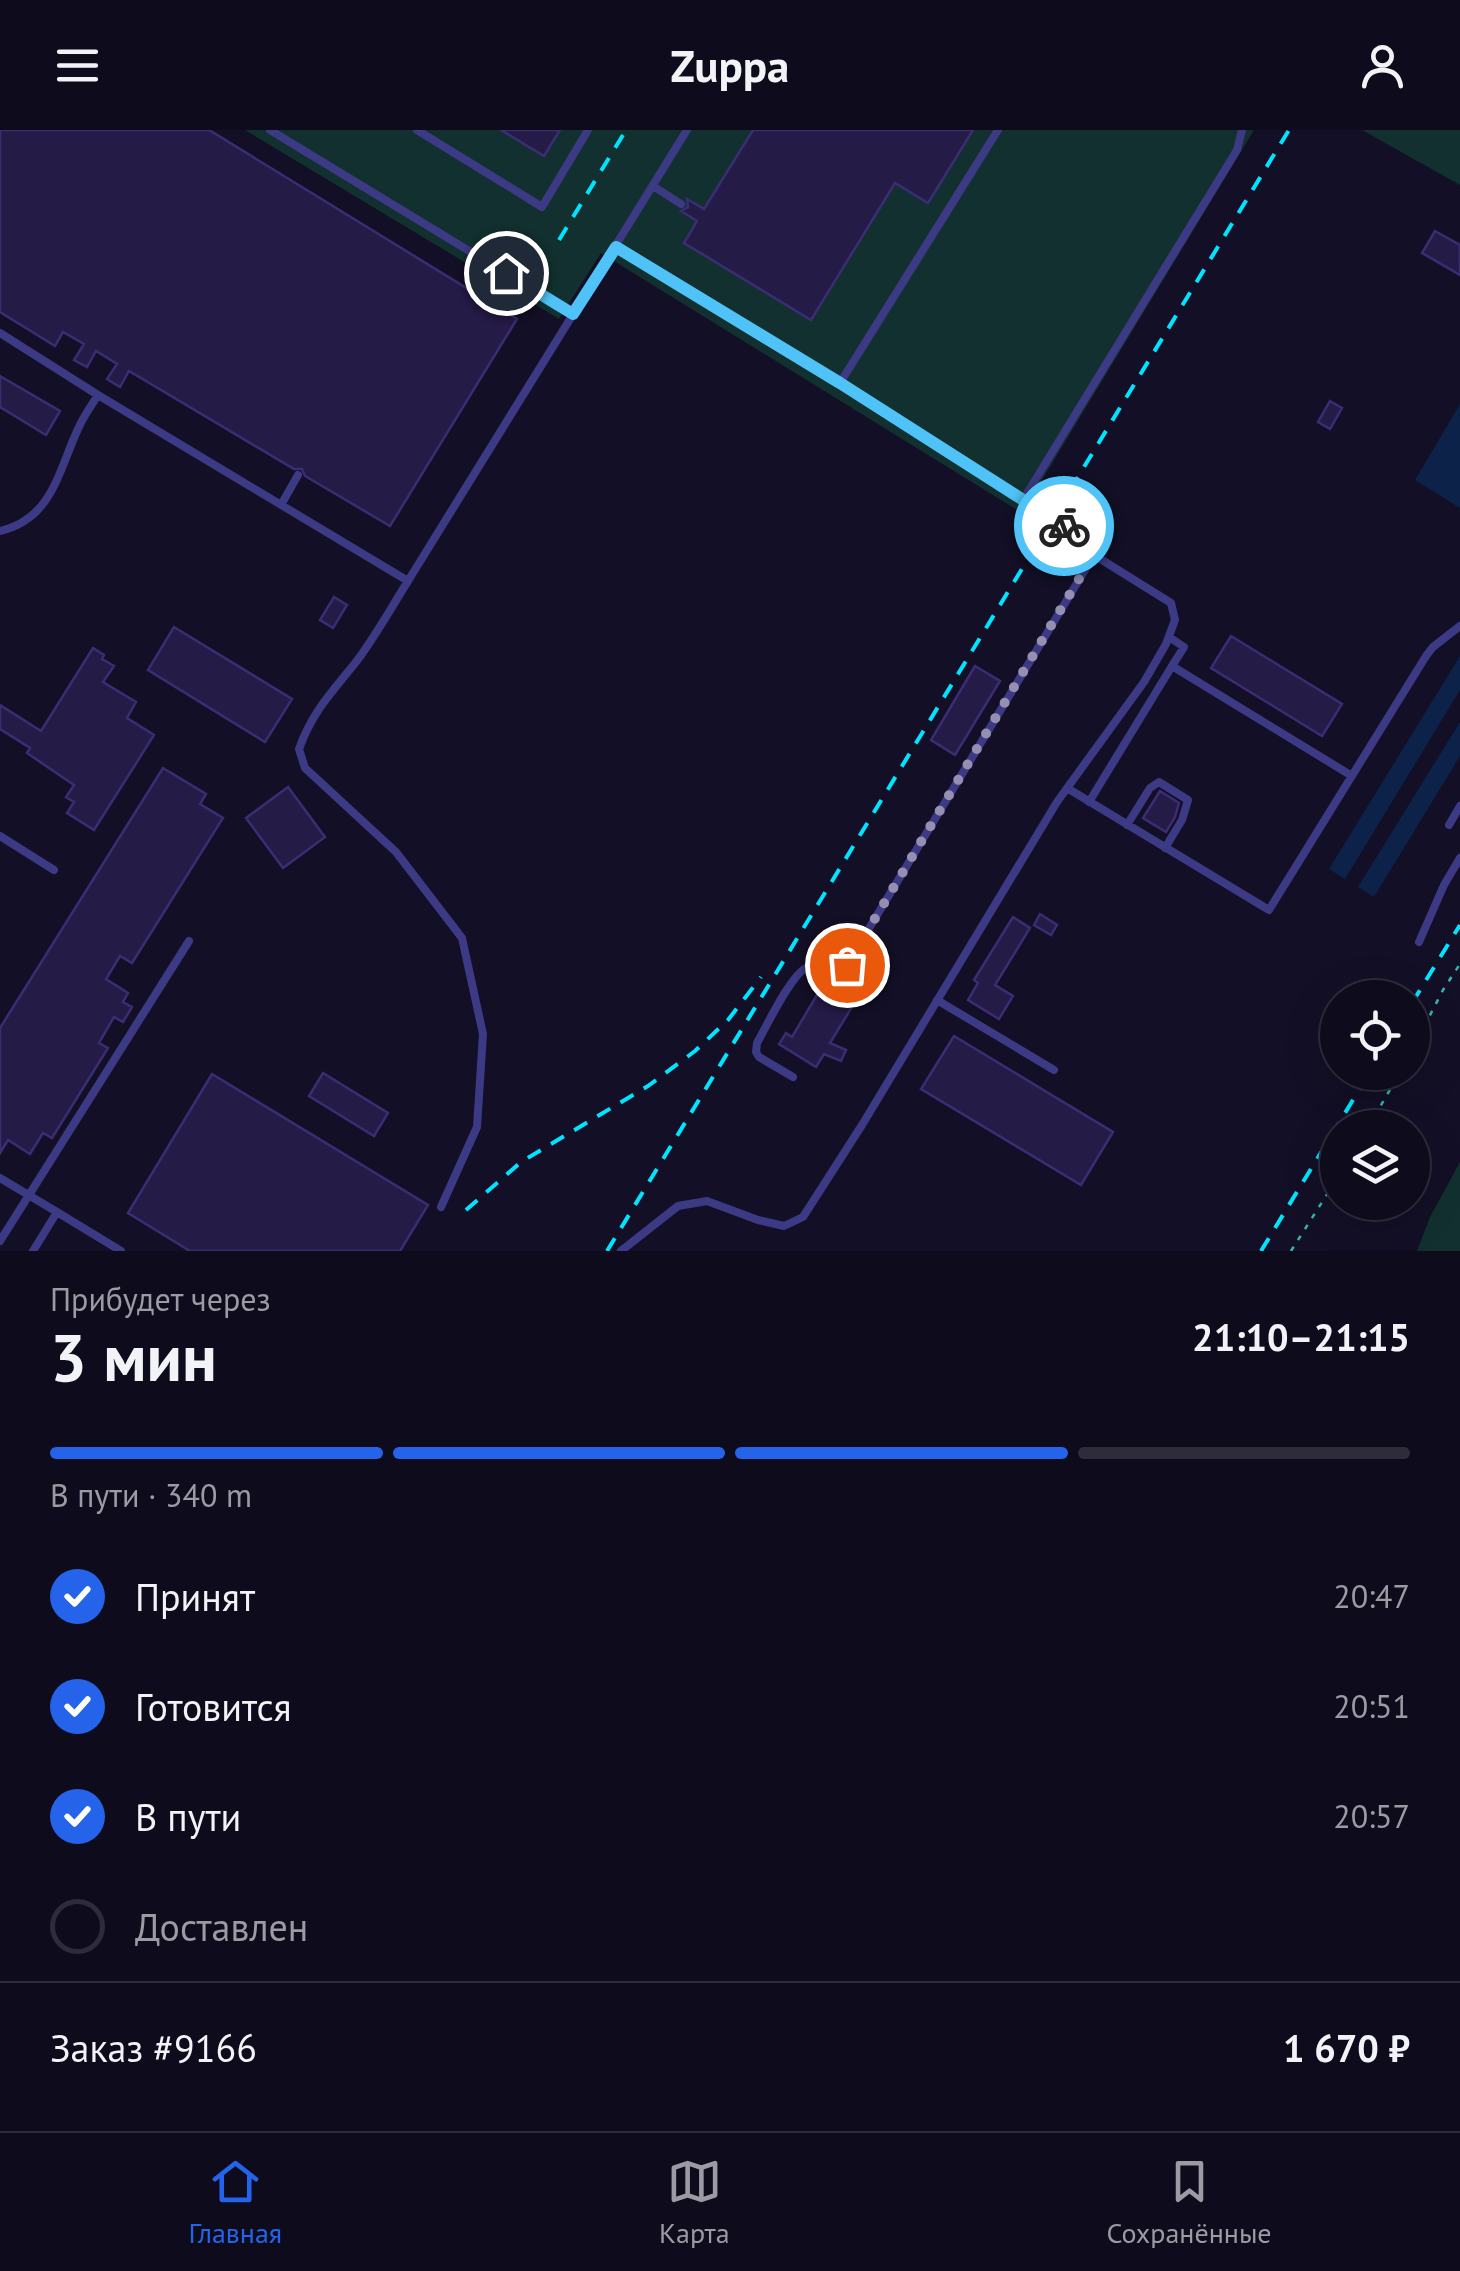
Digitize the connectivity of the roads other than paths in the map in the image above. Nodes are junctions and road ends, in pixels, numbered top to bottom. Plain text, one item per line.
1 (270, 130) edge
2 (417, 130) edge
3 (588, 130) edge
4 (687, 130) edge
5 (998, 130) edge
6 (1242, 130) edge
7 (653, 186) junction
8 (682, 204) dead end
9 (616, 247) junction
10 (573, 314) junction
11 (0, 333) edge
12 (840, 383) junction
13 (98, 395) junction
14 (298, 475) dead end
15 (1023, 500) junction
16 (281, 504) junction
17 (0, 531) edge
18 (1094, 554) junction
19 (408, 581) junction
20 (1460, 626) edge
21 (1169, 637) junction
22 (1172, 666) junction
23 (1352, 776) junction
24 (1067, 788) junction
25 (1089, 802) junction
26 (1460, 806) edge
27 (1127, 825) junction
28 (1449, 825) dead end
29 (0, 836) edge
30 (1165, 848) junction
31 (1460, 858) edge
32 (54, 870) dead end
33 (189, 941) dead end
34 (1419, 942) dead end
35 (937, 1000) junction
36 (1054, 1070) dead end
37 (793, 1077) dead end
38 (0, 1178) edge
39 (28, 1196) junction
40 (442, 1207) dead end
41 (57, 1212) junction
42 (0, 1241) edge
43 (34, 1251) edge
44 (121, 1251) edge
45 (621, 1251) edge

1 - 10 lane
2 - 3 lane
4 - 7 lane
5 - 12 lane
6 - 15 lane
7 - 8 lane
7 - 9 lane
9 - 10 lane
9 - 12 lane
10 - 19 lane
11 - 13 lane
12 - 15 lane
13 - 16 lane
13 - 17 lane
14 - 16 lane
15 - 18 lane
16 - 19 lane
18 - 21 lane
18 - 37 lane
19 - 40 lane
20 - 23 lane
21 - 22 lane
21 - 24 lane
22 - 23 lane
22 - 25 lane
23 - 30 lane
24 - 25 lane
24 - 35 lane
25 - 27 lane
26 - 28 lane
27 - 30 lane
27 - 30 lane
29 - 32 lane
31 - 34 lane
33 - 39 lane
35 - 36 lane
35 - 45 lane
38 - 39 lane
39 - 41 lane
39 - 42 lane
41 - 43 lane
41 - 44 lane

